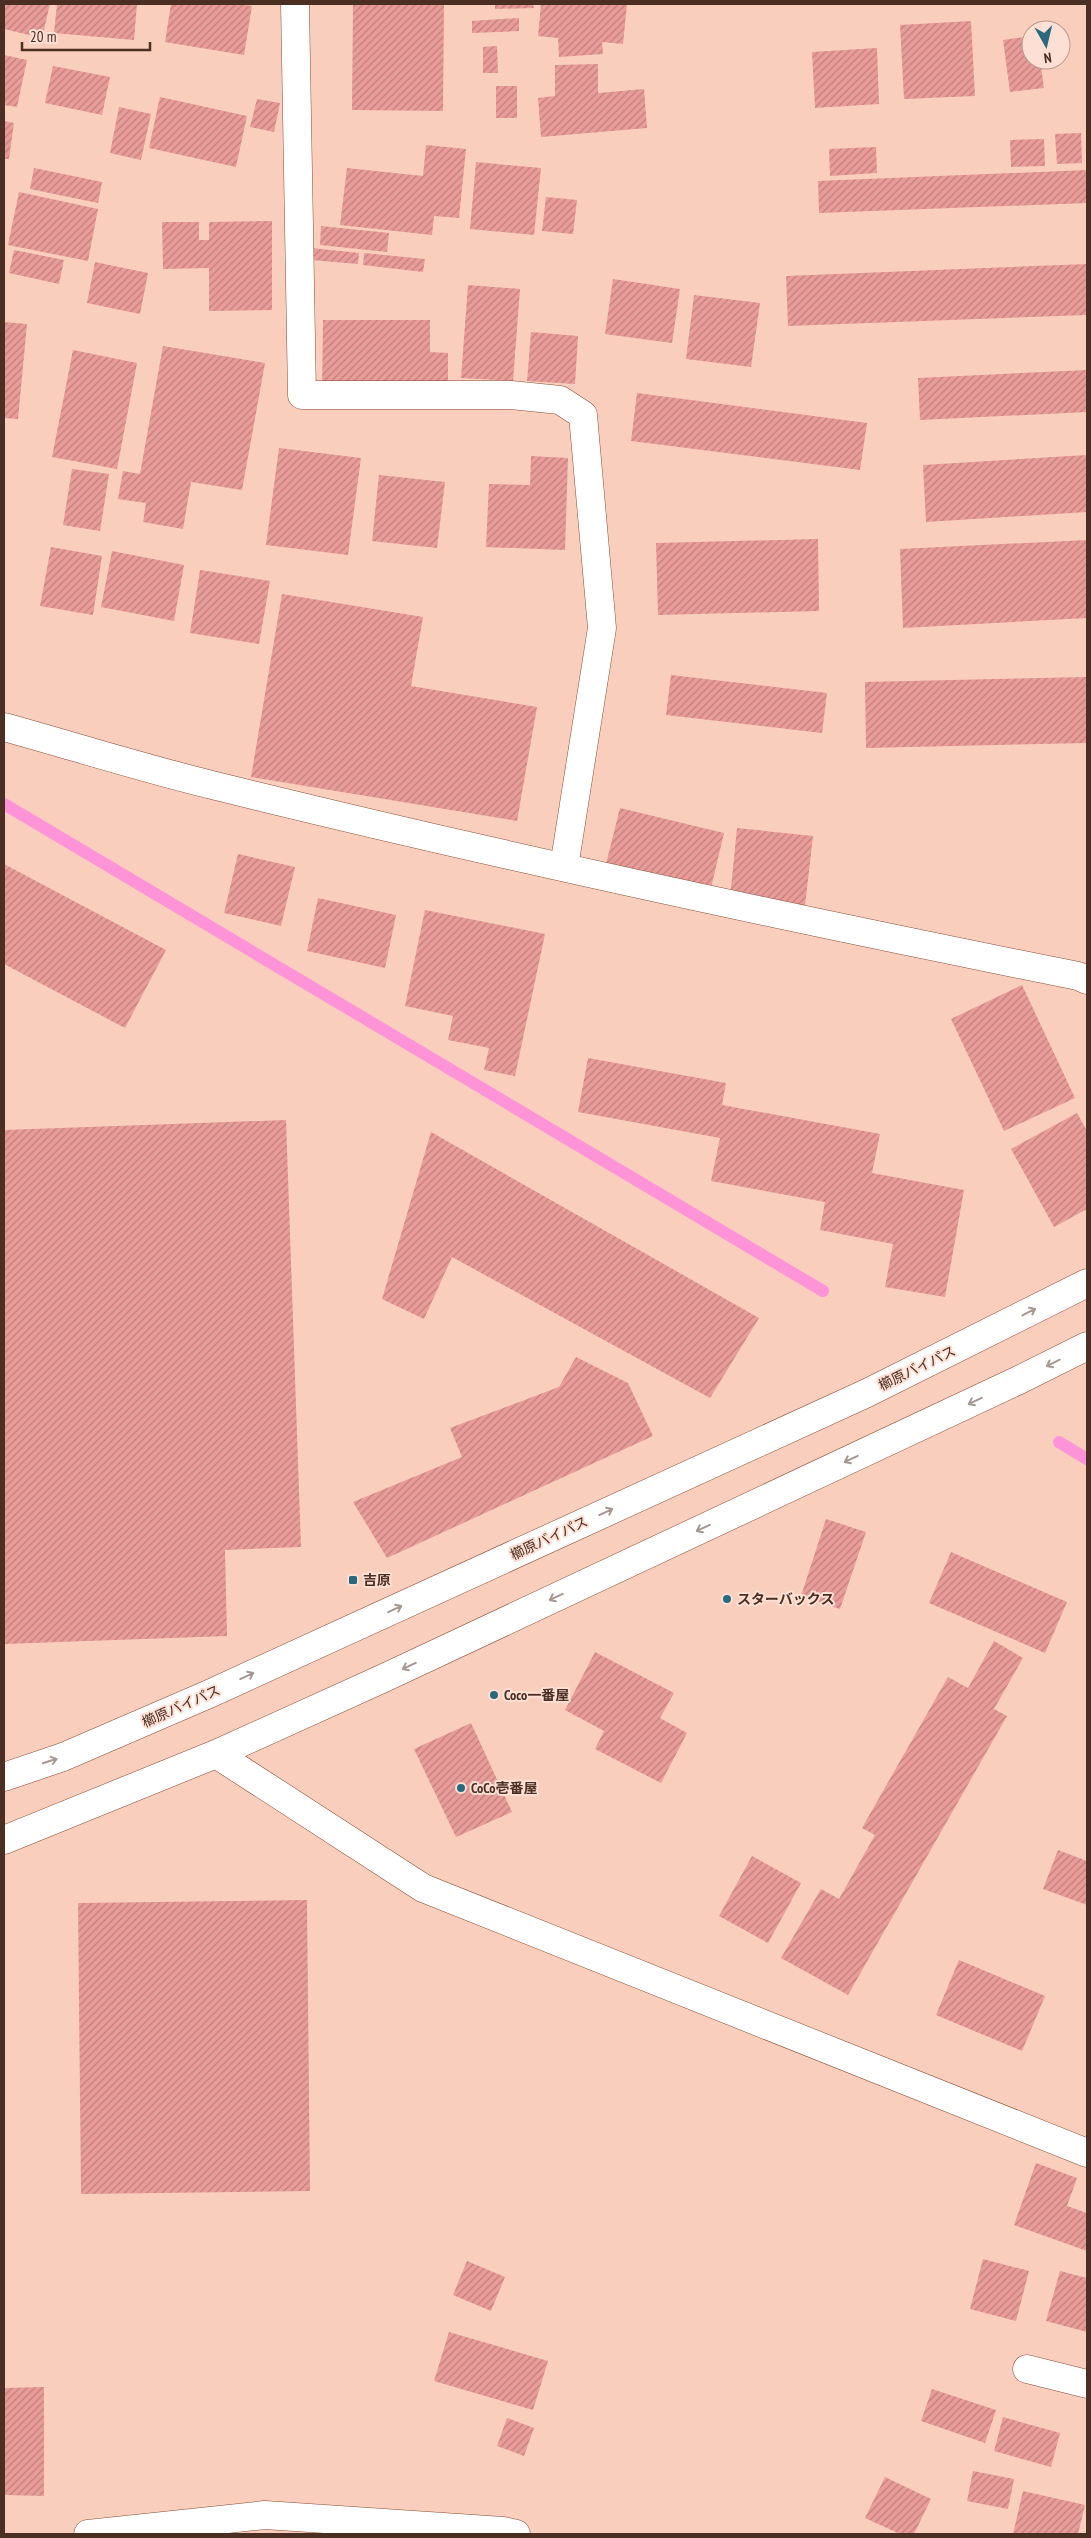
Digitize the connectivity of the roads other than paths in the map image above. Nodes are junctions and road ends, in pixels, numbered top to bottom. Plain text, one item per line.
1 (294, 4) edge
2 (4, 727) edge
3 (564, 867) junction
4 (1087, 980) edge
5 (1087, 1283) edge
6 (1087, 1346) edge
7 (216, 1754) junction
8 (4, 1777) edge
9 (4, 1840) edge
10 (1087, 2153) edge
11 (1027, 2369) dead end
12 (1087, 2384) edge
13 (88, 2534) edge
14 (516, 2534) edge

1 - 3 street
2 - 3 street
3 - 4 street
8 -> 5 street, 櫛原バイパス
6 -> 7 street
7 - 9 street
7 - 10 street
11 - 12 street
13 - 14 street

